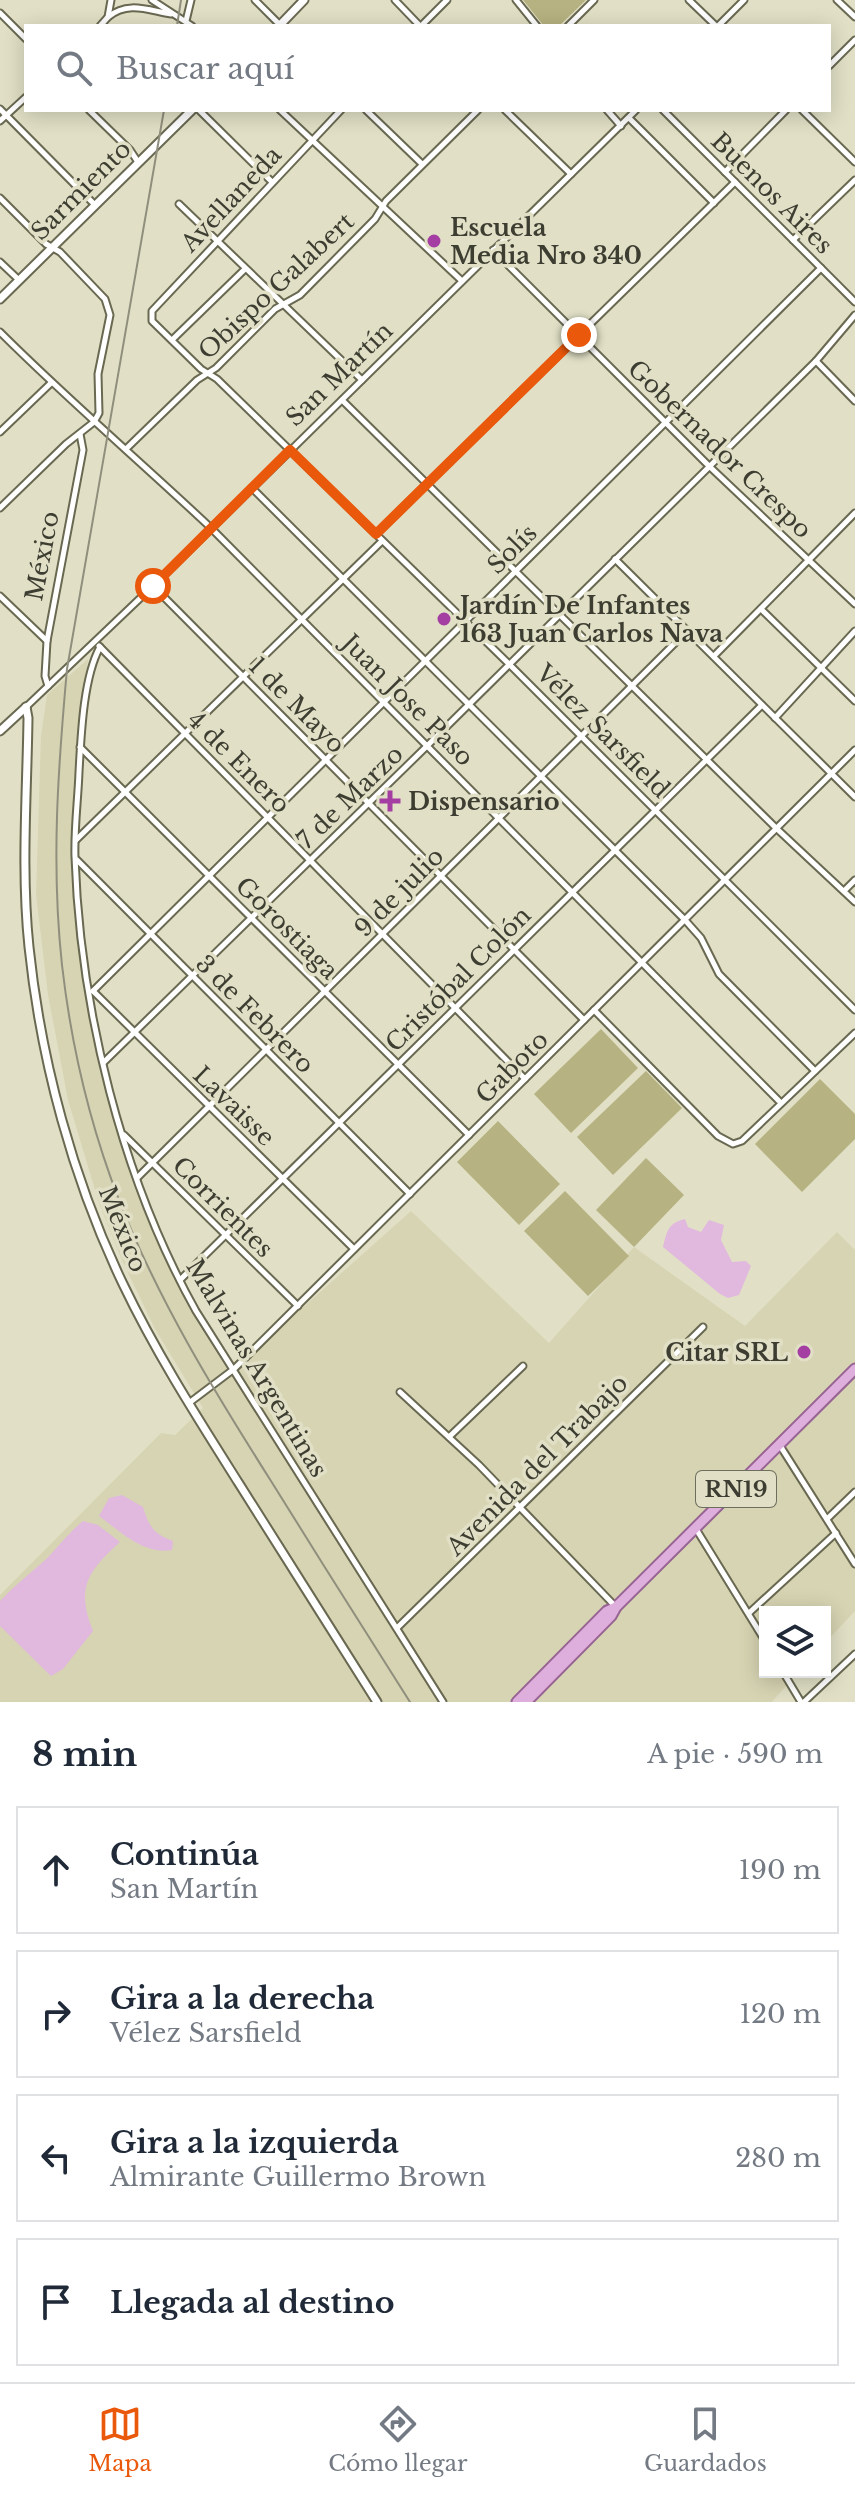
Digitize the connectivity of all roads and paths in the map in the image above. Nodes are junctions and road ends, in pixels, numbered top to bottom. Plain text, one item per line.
1 (111, 0) edge
2 (152, 0) edge
3 (191, 0) edge
4 (255, 0) edge
5 (304, 0) edge
6 (395, 0) edge
7 (447, 0) edge
8 (516, 0) edge
9 (594, 0) edge
10 (689, 0) edge
11 (744, 0) edge
12 (837, 0) edge
13 (0, 13) edge
14 (171, 14) junction
15 (108, 17) junction
16 (855, 17) edge
17 (186, 21) junction
18 (102, 24) edge
19 (190, 24) edge
20 (278, 24) edge
21 (282, 24) edge
22 (419, 24) edge
23 (423, 24) edge
24 (535, 24) edge
25 (570, 24) edge
26 (715, 24) edge
27 (719, 24) edge
28 (24, 37) edge
29 (855, 40) edge
30 (831, 64) edge
31 (24, 99) edge
32 (0, 109) edge
33 (91, 112) edge
34 (190, 112) edge
35 (201, 112) edge
36 (282, 112) edge
37 (339, 112) edge
38 (368, 112) edge
39 (476, 112) edge
40 (507, 112) edge
41 (609, 112) edge
42 (634, 112) edge
43 (665, 112) edge
44 (784, 112) edge
45 (804, 112) edge
46 (6, 115) junction
47 (629, 118) junction
48 (0, 121) edge
49 (621, 126) junction
50 (311, 141) junction
51 (138, 162) junction
52 (855, 162) edge
53 (422, 164) junction
54 (725, 172) junction
55 (571, 174) junction
56 (855, 180) edge
57 (272, 182) junction
58 (735, 182) junction
59 (0, 198) edge
60 (714, 203) junction
61 (179, 204) dead end
62 (95, 205) junction
63 (383, 207) junction
64 (793, 240) junction
65 (217, 242) junction
66 (52, 247) junction
67 (493, 250) junction
68 (0, 262) edge
69 (821, 268) junction
70 (244, 270) junction
71 (19, 280) junction
72 (462, 281) junction
73 (0, 299) edge
74 (855, 302) edge
75 (284, 304) junction
76 (151, 315) joint
77 (855, 315) edge
78 (0, 332) edge
79 (579, 335) junction
80 (172, 340) junction
81 (816, 361) junction
82 (208, 373) junction
83 (362, 380) junction
84 (51, 383) junction
85 (342, 400) junction
86 (855, 401) edge
87 (94, 422) junction
88 (666, 422) junction
89 (0, 432) edge
90 (80, 434) junction
91 (127, 448) junction
92 (290, 450) junction
93 (709, 466) junction
94 (427, 485) junction
95 (252, 488) junction
96 (0, 508) edge
97 (855, 513) edge
98 (211, 528) junction
99 (376, 534) junction
100 (382, 541) junction
101 (615, 559) junction
102 (809, 561) junction
103 (515, 572) junction
104 (343, 579) junction
105 (153, 586) junction
106 (0, 596) edge
107 (855, 604) edge
108 (761, 609) junction
109 (559, 613) junction
110 (302, 619) junction
111 (465, 621) junction
112 (687, 631) junction
113 (855, 631) edge
114 (47, 641) junction
115 (97, 645) junction
116 (714, 656) junction
117 (426, 661) junction
118 (509, 664) junction
119 (822, 668) junction
120 (243, 677) junction
121 (48, 686) junction
122 (632, 686) junction
123 (855, 701) edge
124 (385, 702) junction
125 (469, 704) junction
126 (762, 705) junction
127 (26, 707) junction
128 (775, 718) junction
129 (0, 731) edge
130 (185, 734) junction
131 (581, 736) junction
132 (428, 745) junction
133 (80, 747) junction
134 (855, 750) edge
135 (326, 760) junction
136 (707, 760) junction
137 (831, 774) junction
138 (541, 776) junction
139 (125, 792) junction
140 (855, 797) edge
141 (369, 804) junction
142 (656, 810) junction
143 (268, 818) junction
144 (499, 818) junction
145 (776, 828) junction
146 (75, 841) junction
147 (616, 849) junction
148 (75, 859) junction
149 (310, 861) junction
150 (210, 876) junction
151 (440, 876) junction
152 (726, 879) junction
153 (855, 880) edge
154 (844, 891) junction
155 (573, 892) junction
156 (855, 902) edge
157 (252, 918) junction
158 (685, 920) junction
159 (152, 934) junction
160 (383, 934) junction
161 (514, 950) junction
162 (643, 962) junction
163 (192, 976) junction
164 (325, 991) junction
165 (91, 992) junction
166 (455, 1008) junction
167 (594, 1010) junction
168 (855, 1010) edge
169 (584, 1020) junction
170 (133, 1033) junction
171 (855, 1033) edge
172 (266, 1050) junction
173 (103, 1063) junction
174 (398, 1064) junction
175 (815, 1071) junction
176 (525, 1079) junction
177 (780, 1102) junction
178 (209, 1107) junction
179 (339, 1123) junction
180 (123, 1134) junction
181 (469, 1135) junction
182 (153, 1162) junction
183 (137, 1178) junction
184 (282, 1179) junction
185 (410, 1194) junction
186 (226, 1234) junction
187 (354, 1249) junction
188 (180, 1280) junction
189 (298, 1306) junction
190 (703, 1327) dead end
191 (523, 1366) dead end
192 (234, 1369) junction
193 (855, 1369) edge
194 (400, 1392) dead end
195 (189, 1403) junction
196 (449, 1437) junction
197 (779, 1444) junction
198 (855, 1492) edge
199 (521, 1508) junction
200 (827, 1520) junction
201 (696, 1529) junction
202 (836, 1533) junction
203 (855, 1564) edge
204 (616, 1607) junction
205 (749, 1613) junction
206 (397, 1628) junction
207 (759, 1630) edge
208 (855, 1654) edge
209 (787, 1678) edge
210 (377, 1702) edge
211 (443, 1702) edge
212 (517, 1702) edge
213 (526, 1702) edge
214 (803, 1702) edge

1 - 15 street
2 - 14 street
3 - 17 street
4 - 20 street
5 - 21 street
6 - 22 street
7 - 23 street
8 - 24 street
9 - 25 street
10 - 26 street
11 - 27 street
12 - 16 street
13 - 28 street
14 - 15 street
14 - 17 street
15 - 18 street
17 - 19 street
29 - 30 street
31 - 46 street
32 - 46 street
33 - 51 street
34 - 51 street, Sarmiento
35 - 57 street
36 - 50 street
37 - 50 street, Avellaneda
38 - 53 street
39 - 53 street, Obispo Galabert
40 - 55 street
41 - 49 street
42 - 47 street, San Martín
43 - 54 street, Buenos Aires
44 - 54 street
45 - 52 street
46 - 48 street
46 - 62 street
47 - 49 street, San Martín
47 - 60 street
49 - 55 street, San Martín
50 - 57 street, Avellaneda
50 - 63 street
51 - 62 street, Sarmiento
53 - 63 street, Obispo Galabert
54 - 58 street, Buenos Aires
55 - 67 street, San Martín
56 - 64 street
57 - 65 street, Avellaneda
58 - 60 street
58 - 64 street, Buenos Aires
59 - 66 street
60 - 79 street
61 - 65 street
62 - 66 street, Sarmiento
63 - 72 street
63 - 75 street, Obispo Galabert
64 - 69 street, Buenos Aires
65 - 70 street
65 - 76 street, Avellaneda
66 - 71 street, Sarmiento
66 - 87 street
67 - 72 street, San Martín
67 - 79 street, Gobernador Crespo
68 - 71 street
69 - 74 street, Buenos Aires
69 - 88 street, Solís
70 - 75 street
70 - 80 street
71 - 73 street, Sarmiento
72 - 83 street, San Martín
75 - 82 street, Obispo Galabert
75 - 83 street
76 - 80 street, Vélez Sarsfield
77 - 81 street, 7 de Marzo
78 - 84 street, Juan Jose Paso
79 - 88 street, Gobernador Crespo
79 - 94 street
80 - 82 street, Vélez Sarsfield
81 - 86 street
81 - 93 street, 7 de Marzo
82 - 91 street, Obispo Galabert
82 - 92 street, Vélez Sarsfield
83 - 85 street, San Martín
84 - 87 street, Juan Jose Paso
84 - 89 street
85 - 92 street, San Martín
85 - 94 street
87 - 90 street
87 - 91 street, Juan Jose Paso
88 - 93 street, Gobernador Crespo
88 - 103 street, Solís
90 - 96 street
90 - 114 street, México
91 - 98 street, Juan Jose Paso
92 - 95 street, San Martín
92 - 99 street, Vélez Sarsfield
93 - 101 street, 7 de Marzo
93 - 102 street, Gobernador Crespo
94 - 99 street
94 - 103 street
95 - 98 street, San Martín
95 - 104 street
97 - 102 street
98 - 105 street, San Martín
98 - 110 street, Juan Jose Paso
99 - 100 street, Vélez Sarsfield
100 - 104 street
100 - 111 street, Vélez Sarsfield
101 - 109 street, 7 de Marzo
101 - 112 street
102 - 107 street, Gobernador Crespo
102 - 108 street
103 - 109 street
103 - 111 street, Solís
104 - 110 street
104 - 117 street
105 - 115 street, San Martín
105 - 120 street, 1 de Mayo
106 - 114 street
108 - 116 street
108 - 119 street
109 - 118 street, 7 de Marzo
109 - 122 street
110 - 120 street
110 - 124 street, Juan Jose Paso
111 - 117 street, Solís
111 - 118 street, Vélez Sarsfield
112 - 116 street
112 - 122 street, 9 de julio
113 - 119 street
114 - 121 street, México
115 - 121 street, San Martín
115 - 130 street, 4 de Enero
115 - 133 street, Malvinas Argentinas
116 - 126 street
117 - 124 street, Solís
117 - 125 street
118 - 125 street, 7 de Marzo
118 - 131 street, Vélez Sarsfield
119 - 123 street
119 - 128 street
120 - 130 street
120 - 135 street, 1 de Mayo
121 - 127 street, San Martín
122 - 131 street, 9 de julio
122 - 136 street
124 - 132 street, Juan Jose Paso
124 - 135 street, Solís
125 - 132 street, 7 de Marzo
125 - 138 street
126 - 128 street
126 - 136 street, Cristóbal Colón
127 - 129 street, San Martín
127 - 195 street, México
128 - 137 street
130 - 139 street
130 - 143 street, 4 de Enero
131 - 138 street, 9 de julio
131 - 142 street, Vélez Sarsfield
132 - 141 street, 7 de Marzo
132 - 144 street, Juan Jose Paso
133 - 139 street, Gorostiaga
133 - 146 street, Malvinas Argentinas
134 - 137 street, Gaboto
135 - 141 street, 1 de Mayo
135 - 143 street, Solís
136 - 142 street, Cristóbal Colón
136 - 145 street
137 - 140 street
137 - 145 street, Gaboto
138 - 144 street, 9 de julio
138 - 147 street
139 - 146 street
139 - 150 street, Gorostiaga
141 - 149 street, 7 de Marzo
141 - 151 street, 1 de Mayo
142 - 147 street, Cristóbal Colón
142 - 152 street, Vélez Sarsfield
143 - 149 street, 4 de Enero
143 - 150 street, Solís
144 - 151 street, 9 de julio
144 - 155 street, Juan Jose Paso
145 - 152 street, Gaboto
145 - 154 street
146 - 148 street, Malvinas Argentinas
147 - 155 street, Cristóbal Colón
147 - 158 street
148 - 159 street, 3 de Febrero
148 - 165 street, Malvinas Argentinas
149 - 157 street, 7 de Marzo
149 - 160 street, 4 de Enero
150 - 157 street, Gorostiaga
150 - 159 street, Solís
151 - 160 street, 9 de julio
151 - 161 street, 1 de Mayo
152 - 158 street, Gaboto
152 - 168 street, Vélez Sarsfield
153 - 154 street
154 - 156 street
155 - 161 street, Cristóbal Colón
155 - 162 street, Juan Jose Paso
157 - 163 street, 7 de Marzo
157 - 164 street, Gorostiaga
158 - 162 street, Gaboto
158 - 175 street
159 - 163 street, 3 de Febrero
159 - 165 street, Solís
160 - 164 street, 9 de julio
160 - 166 street, 4 de Enero
161 - 166 street, Cristóbal Colón
161 - 169 street, 1 de Mayo
162 - 167 street, Gaboto
162 - 177 street, Juan Jose Paso
163 - 170 street, 7 de Marzo
163 - 172 street, 3 de Febrero
164 - 172 street, 9 de julio
164 - 174 street, Gorostiaga
165 - 170 street, Lavaisse
165 - 173 street, Malvinas Argentinas
166 - 174 street, Cristóbal Colón
166 - 176 street, 4 de Enero
167 - 169 street, Gaboto
167 - 177 street
169 - 176 street, Gaboto
170 - 173 street, 7 de Marzo
170 - 178 street, Lavaisse
171 - 175 street
172 - 178 street, 9 de julio
172 - 179 street, 3 de Febrero
173 - 180 street, Malvinas Argentinas
174 - 179 street, Cristóbal Colón
174 - 181 street, Gorostiaga
175 - 177 street
176 - 181 street, Gaboto
178 - 182 street, 9 de julio
178 - 184 street, Lavaisse
179 - 184 street, Cristóbal Colón
179 - 185 street, 3 de Febrero
180 - 182 street, Corrientes
180 - 183 street, Malvinas Argentinas
181 - 185 street, Gaboto
182 - 183 street, 9 de julio
182 - 186 street, Corrientes
183 - 188 street, Malvinas Argentinas
184 - 186 street, Cristóbal Colón
184 - 187 street, Lavaisse
185 - 187 street, Gaboto
186 - 188 street, Cristóbal Colón
186 - 189 street, Corrientes
187 - 189 street, Gaboto
188 - 192 street, Malvinas Argentinas
189 - 192 street, Gaboto
190 - 199 street, Avenida del Trabajo
191 - 196 street
192 - 195 street, Gaboto
192 - 206 street, Malvinas Argentinas
193 - 197 main road, RN19
194 - 196 street
195 - 210 street, México
196 - 199 street
197 - 200 street
197 - 201 main road, RN19
198 - 200 street
199 - 204 street
199 - 206 street, Avenida del Trabajo
200 - 202 street
201 - 204 main road, RN19
201 - 205 street
202 - 203 street
202 - 205 street
204 - 212 main road, RN19
204 - 213 main road, RN19
205 - 207 street
206 - 211 street, Malvinas Argentinas
208 - 214 street
209 - 214 street

